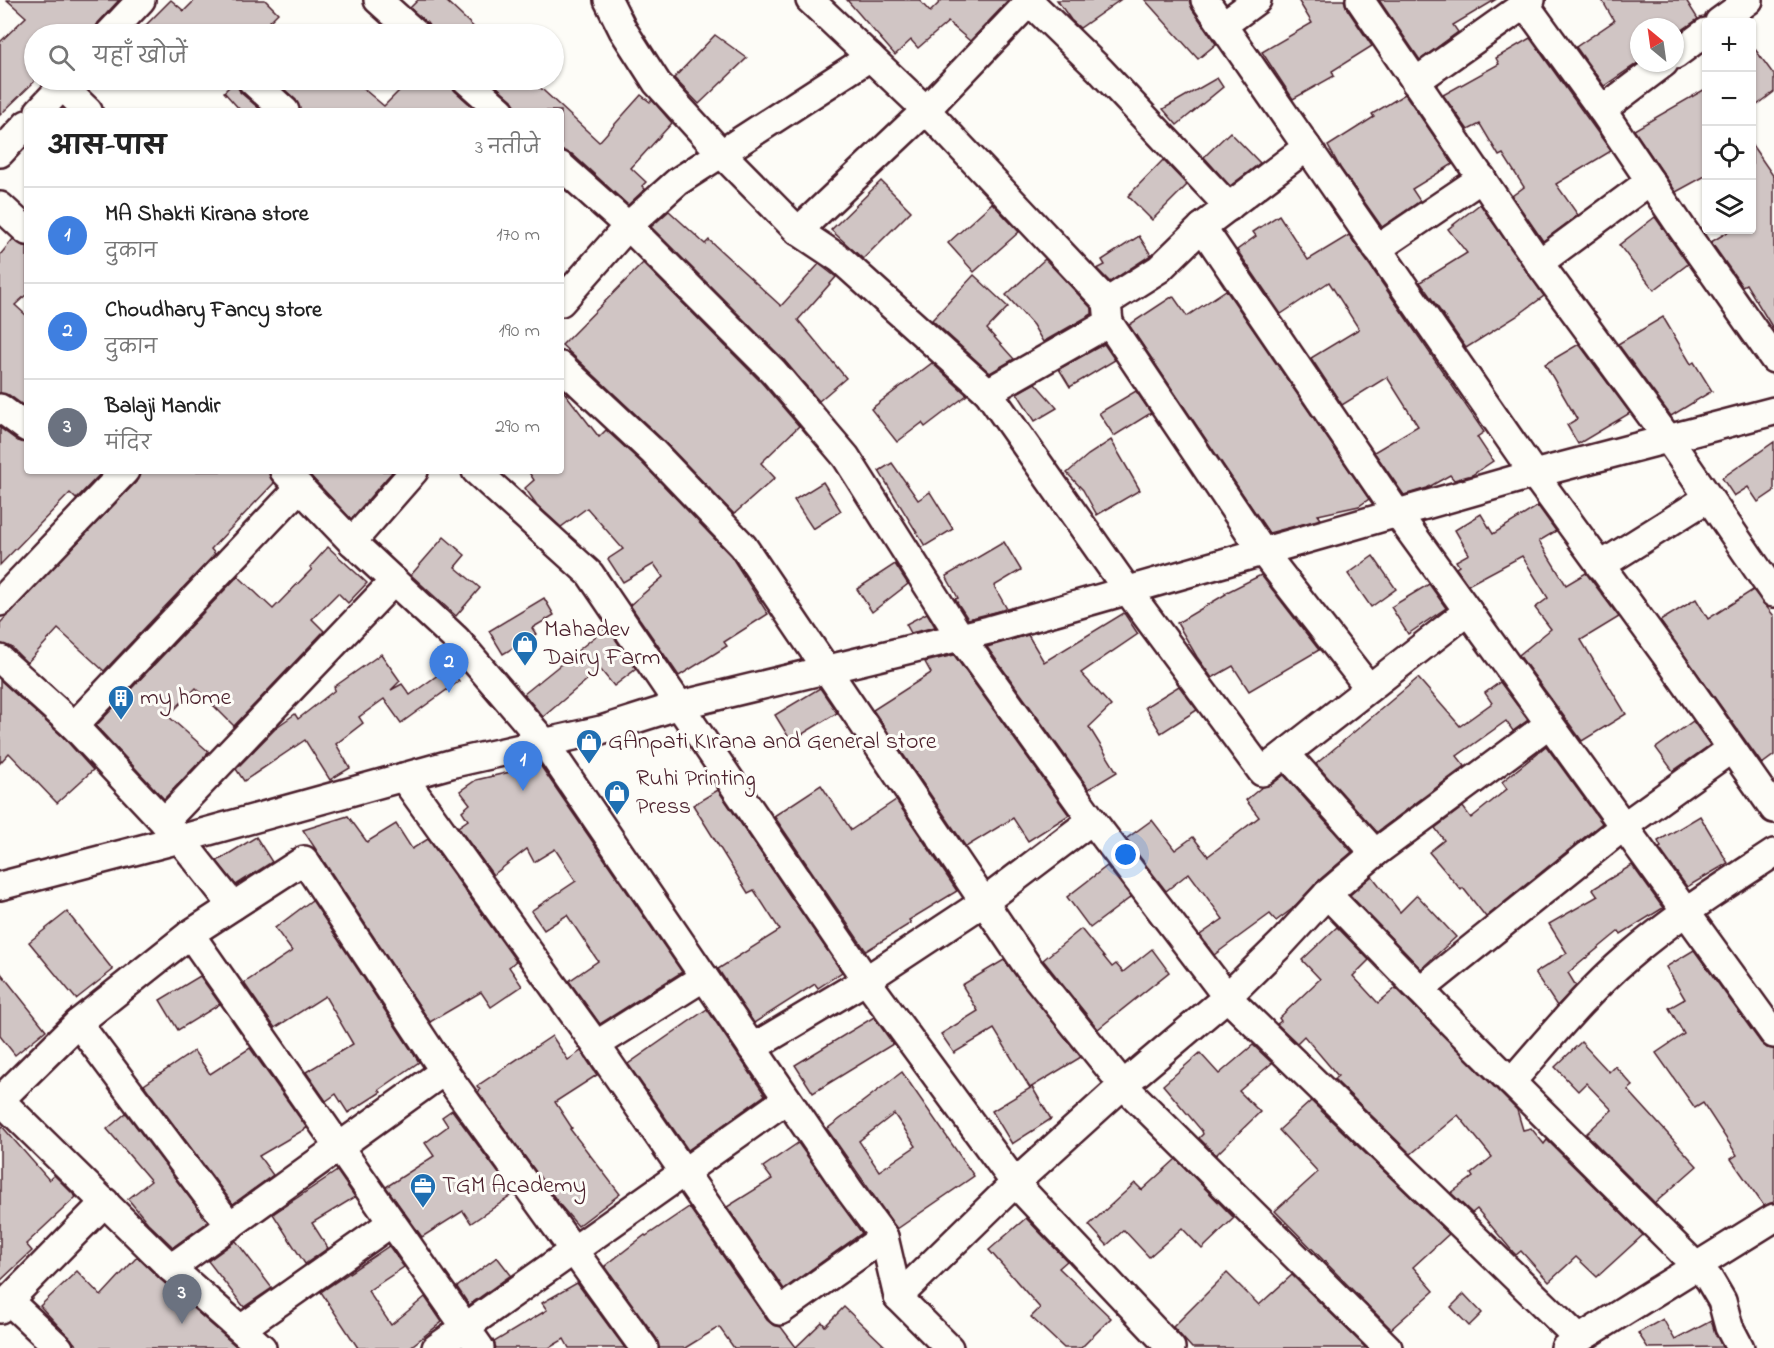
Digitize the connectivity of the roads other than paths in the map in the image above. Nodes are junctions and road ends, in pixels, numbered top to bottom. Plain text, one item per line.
1 (141, 0) edge
2 (378, 0) edge
3 (608, 0) edge
4 (810, 0) edge
5 (1205, 0) edge
6 (1257, 0) edge
7 (1360, 0) edge
8 (1749, 0) edge
9 (1030, 1) edge
10 (1526, 1) edge
11 (1724, 18) edge
12 (118, 24) edge
13 (405, 24) edge
14 (1222, 25) junction
15 (1702, 36) edge
16 (1684, 49) edge
17 (870, 57) junction
18 (1652, 72) edge
19 (1415, 82) junction
20 (58, 90) edge
21 (71, 90) edge
22 (262, 90) edge
23 (477, 90) edge
24 (42, 108) edge
25 (86, 108) edge
26 (282, 108) edge
27 (498, 108) edge
28 (926, 110) junction
29 (1602, 110) junction
30 (24, 127) edge
31 (1306, 147) junction
32 (0, 153) edge
33 (721, 153) junction
34 (564, 169) edge
35 (1482, 178) junction
36 (1650, 181) junction
37 (0, 206) edge
38 (1229, 207) junction
39 (628, 226) junction
40 (1202, 227) junction
41 (24, 228) edge
42 (798, 231) junction
43 (1377, 249) junction
44 (1539, 263) junction
45 (564, 299) edge
46 (1108, 313) junction
47 (1774, 359) edge
48 (564, 369) edge
49 (988, 392) junction
50 (0, 408) edge
51 (1774, 411) edge
52 (24, 426) edge
53 (1669, 440) junction
54 (122, 474) edge
55 (411, 474) edge
56 (479, 474) edge
57 (1534, 474) junction
58 (292, 479) edge
59 (1708, 498) junction
60 (1397, 513) junction
61 (352, 542) junction
62 (1263, 552) junction
63 (1600, 566) junction
64 (394, 581) junction
65 (1128, 591) junction
66 (1774, 593) edge
67 (0, 602) edge
68 (1468, 611) junction
69 (961, 638) junction
70 (0, 658) edge
71 (827, 671) junction
72 (1369, 688) junction
73 (680, 705) junction
74 (1549, 724) junction
75 (74, 726) junction
76 (543, 742) junction
77 (1731, 749) junction
78 (1286, 754) junction
79 (403, 777) junction
80 (1774, 809) edge
81 (1092, 820) junction
82 (1624, 826) junction
83 (172, 831) junction
84 (1376, 853) junction
85 (1774, 853) edge
86 (0, 886) edge
87 (1327, 894) junction
88 (984, 902) junction
89 (233, 906) junction
90 (1686, 912) junction
91 (190, 934) junction
92 (704, 977) junction
93 (866, 980) junction
94 (1420, 990) junction
95 (1227, 997) junction
96 (78, 1023) junction
97 (1774, 1034) edge
98 (596, 1045) junction
99 (752, 1048) junction
100 (444, 1071) junction
101 (1511, 1082) junction
102 (1123, 1085) junction
103 (787, 1099) junction
104 (0, 1100) edge
105 (338, 1148) junction
106 (683, 1172) junction
107 (1016, 1183) junction
108 (105, 1202) junction
109 (1774, 1218) edge
110 (391, 1223) junction
111 (230, 1226) junction
112 (884, 1237) junction
113 (572, 1251) junction
114 (1697, 1266) junction
115 (171, 1268) junction
116 (898, 1297) junction
117 (4, 1305) edge
118 (241, 1329) junction
119 (472, 1337) edge
120 (1572, 1344) edge
121 (641, 1347) edge
122 (59, 1348) edge
123 (262, 1348) edge
124 (436, 1348) edge
125 (949, 1348) edge
126 (1171, 1348) edge
127 (1388, 1348) edge
128 (1740, 1348) edge

1 - 12 street
2 - 13 street
3 - 33 street
4 - 17 street
5 - 14 street
6 - 14 street
7 - 19 street
8 - 11 street
9 - 28 street
9 - 38 street
10 - 19 street
10 - 29 street
14 - 31 street
15 - 16 street
17 - 28 street
17 - 33 street
18 - 29 street
19 - 35 street
20 - 24 street
21 - 25 street
22 - 26 street
23 - 27 street
28 - 42 street
28 - 46 street
29 - 36 street
30 - 32 street
31 - 38 street
31 - 43 street
33 - 39 street
33 - 42 street
34 - 39 street
35 - 43 street
35 - 44 street
36 - 44 street
36 - 47 street
37 - 41 street
38 - 40 street
39 - 45 street
39 - 69 street
40 - 46 street
40 - 60 street
42 - 49 street
43 - 57 street
44 - 53 street
46 - 49 street
46 - 62 street
48 - 71 street
49 - 65 street
50 - 52 street
51 - 53 street
53 - 57 street
53 - 59 street
54 - 67 street
55 - 61 street
56 - 73 street
57 - 60 street
57 - 63 street
58 - 61 street
58 - 75 street
59 - 63 street
59 - 66 street
60 - 62 street
60 - 68 street
61 - 64 street
62 - 65 street
62 - 72 street
63 - 77 street
64 - 76 street
64 - 83 street
65 - 69 street
65 - 78 street
68 - 72 street
68 - 74 street
69 - 71 street
69 - 81 street
70 - 75 street
71 - 73 street
71 - 88 street
72 - 78 street
73 - 76 street
73 - 93 street
74 - 82 street
74 - 84 street
75 - 83 street
76 - 79 street
76 - 92 street
77 - 80 street
77 - 82 street
78 - 84 street
79 - 83 street
79 - 98 street
81 - 88 street
81 - 95 street
82 - 90 street
82 - 94 street
83 - 86 street
83 - 89 street
84 - 87 street
85 - 90 street
87 - 94 street
87 - 95 street
88 - 93 street
88 - 102 street
89 - 91 street
89 - 100 street
90 - 97 street
90 - 101 street
91 - 96 street
91 - 105 street
92 - 98 street
92 - 99 street
93 - 99 street
93 - 107 street
94 - 101 street
95 - 102 street
95 - 120 street
96 - 104 street
96 - 111 street
98 - 106 street
99 - 103 street
100 - 105 street
100 - 113 street
101 - 114 street
102 - 107 street
102 - 127 street
103 - 106 street
103 - 112 street
104 - 108 street
105 - 110 street
105 - 111 street
106 - 112 street
106 - 113 street
107 - 116 street
107 - 126 street
108 - 115 street
108 - 117 street
109 - 114 street
110 - 118 street
110 - 119 street
111 - 115 street
112 - 116 street
113 - 119 street
113 - 121 street
114 - 120 street
114 - 128 street
115 - 118 street
116 - 125 street
117 - 122 street
118 - 123 street
119 - 124 street

